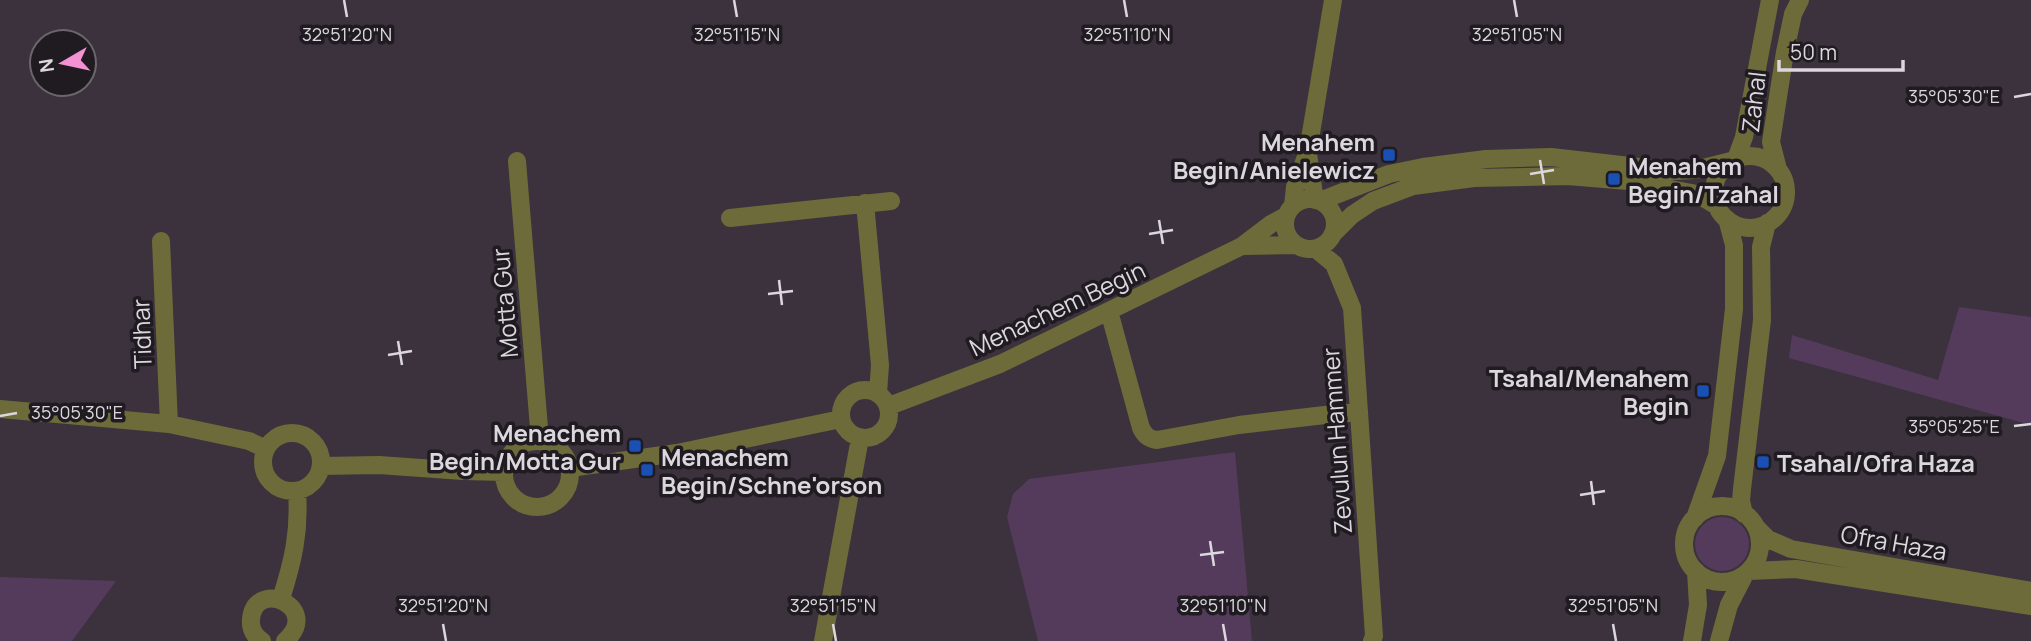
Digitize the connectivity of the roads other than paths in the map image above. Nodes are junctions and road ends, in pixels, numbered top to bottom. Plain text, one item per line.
1 (1333, 0) edge
2 (1800, 0) edge
3 (1770, 2) edge
4 (1308, 151) junction
5 (1734, 160) junction
6 (517, 161) dead end
7 (1778, 169) junction
8 (891, 201) dead end
9 (1318, 201) junction
10 (866, 203) junction
11 (1289, 211) junction
12 (1722, 213) junction
13 (730, 218) dead end
14 (1767, 223) junction
15 (1332, 235) junction
16 (161, 241) dead end
17 (1296, 245) junction
18 (1242, 246) junction
19 (1316, 249) junction
20 (1109, 311) junction
21 (884, 400) junction
22 (0, 410) edge
23 (1359, 411) junction
24 (841, 419) junction
25 (169, 424) junction
26 (860, 438) junction
27 (540, 440) junction
28 (266, 449) junction
29 (321, 466) junction
30 (569, 468) junction
31 (503, 472) junction
32 (296, 491) junction
33 (1695, 517) junction
34 (1750, 520) junction
35 (1696, 571) junction
36 (1747, 573) junction
37 (2031, 591) edge
38 (281, 599) junction
39 (2031, 606) edge
40 (292, 639) edge
41 (262, 641) edge
42 (823, 641) edge
43 (1372, 641) edge
44 (1692, 641) edge
45 (1719, 641) edge

1 - 4 street
2 - 7 street, Zahal
3 - 5 street, Zahal
4 - 9 street
4 - 11 street
5 - 7 street
5 - 9 street
5 - 12 street
6 - 27 street, Motta Gur
7 - 14 street
8 - 10 street
9 - 11 street
9 - 15 street
10 - 13 street
10 - 21 street
11 - 17 street
11 - 18 street, Menachem Begin
12 - 14 street
12 - 15 street
12 - 33 street
14 - 34 street
15 - 19 street
16 - 25 street, Tidhar
17 - 18 street, Menachem Begin
17 - 19 street
18 - 20 street, Menachem Begin
19 - 23 street, Zevulun Hammer
20 - 21 street, Menachem Begin
20 - 23 street
21 - 24 street
21 - 26 street
22 - 25 street
23 - 43 street, Zevulun Hammer
24 - 26 street
24 - 30 street
25 - 28 street
26 - 42 street
27 - 30 street
27 - 31 street
28 - 29 street
28 - 32 street
29 - 31 street
29 - 32 street
30 - 31 street
32 - 38 street
33 - 34 street
33 - 35 street
34 - 36 street
34 - 37 street, Ofra Haza
35 - 36 street
35 - 44 street
36 - 39 street, Ofra Haza
36 - 45 street
38 - 40 street
38 - 41 street

